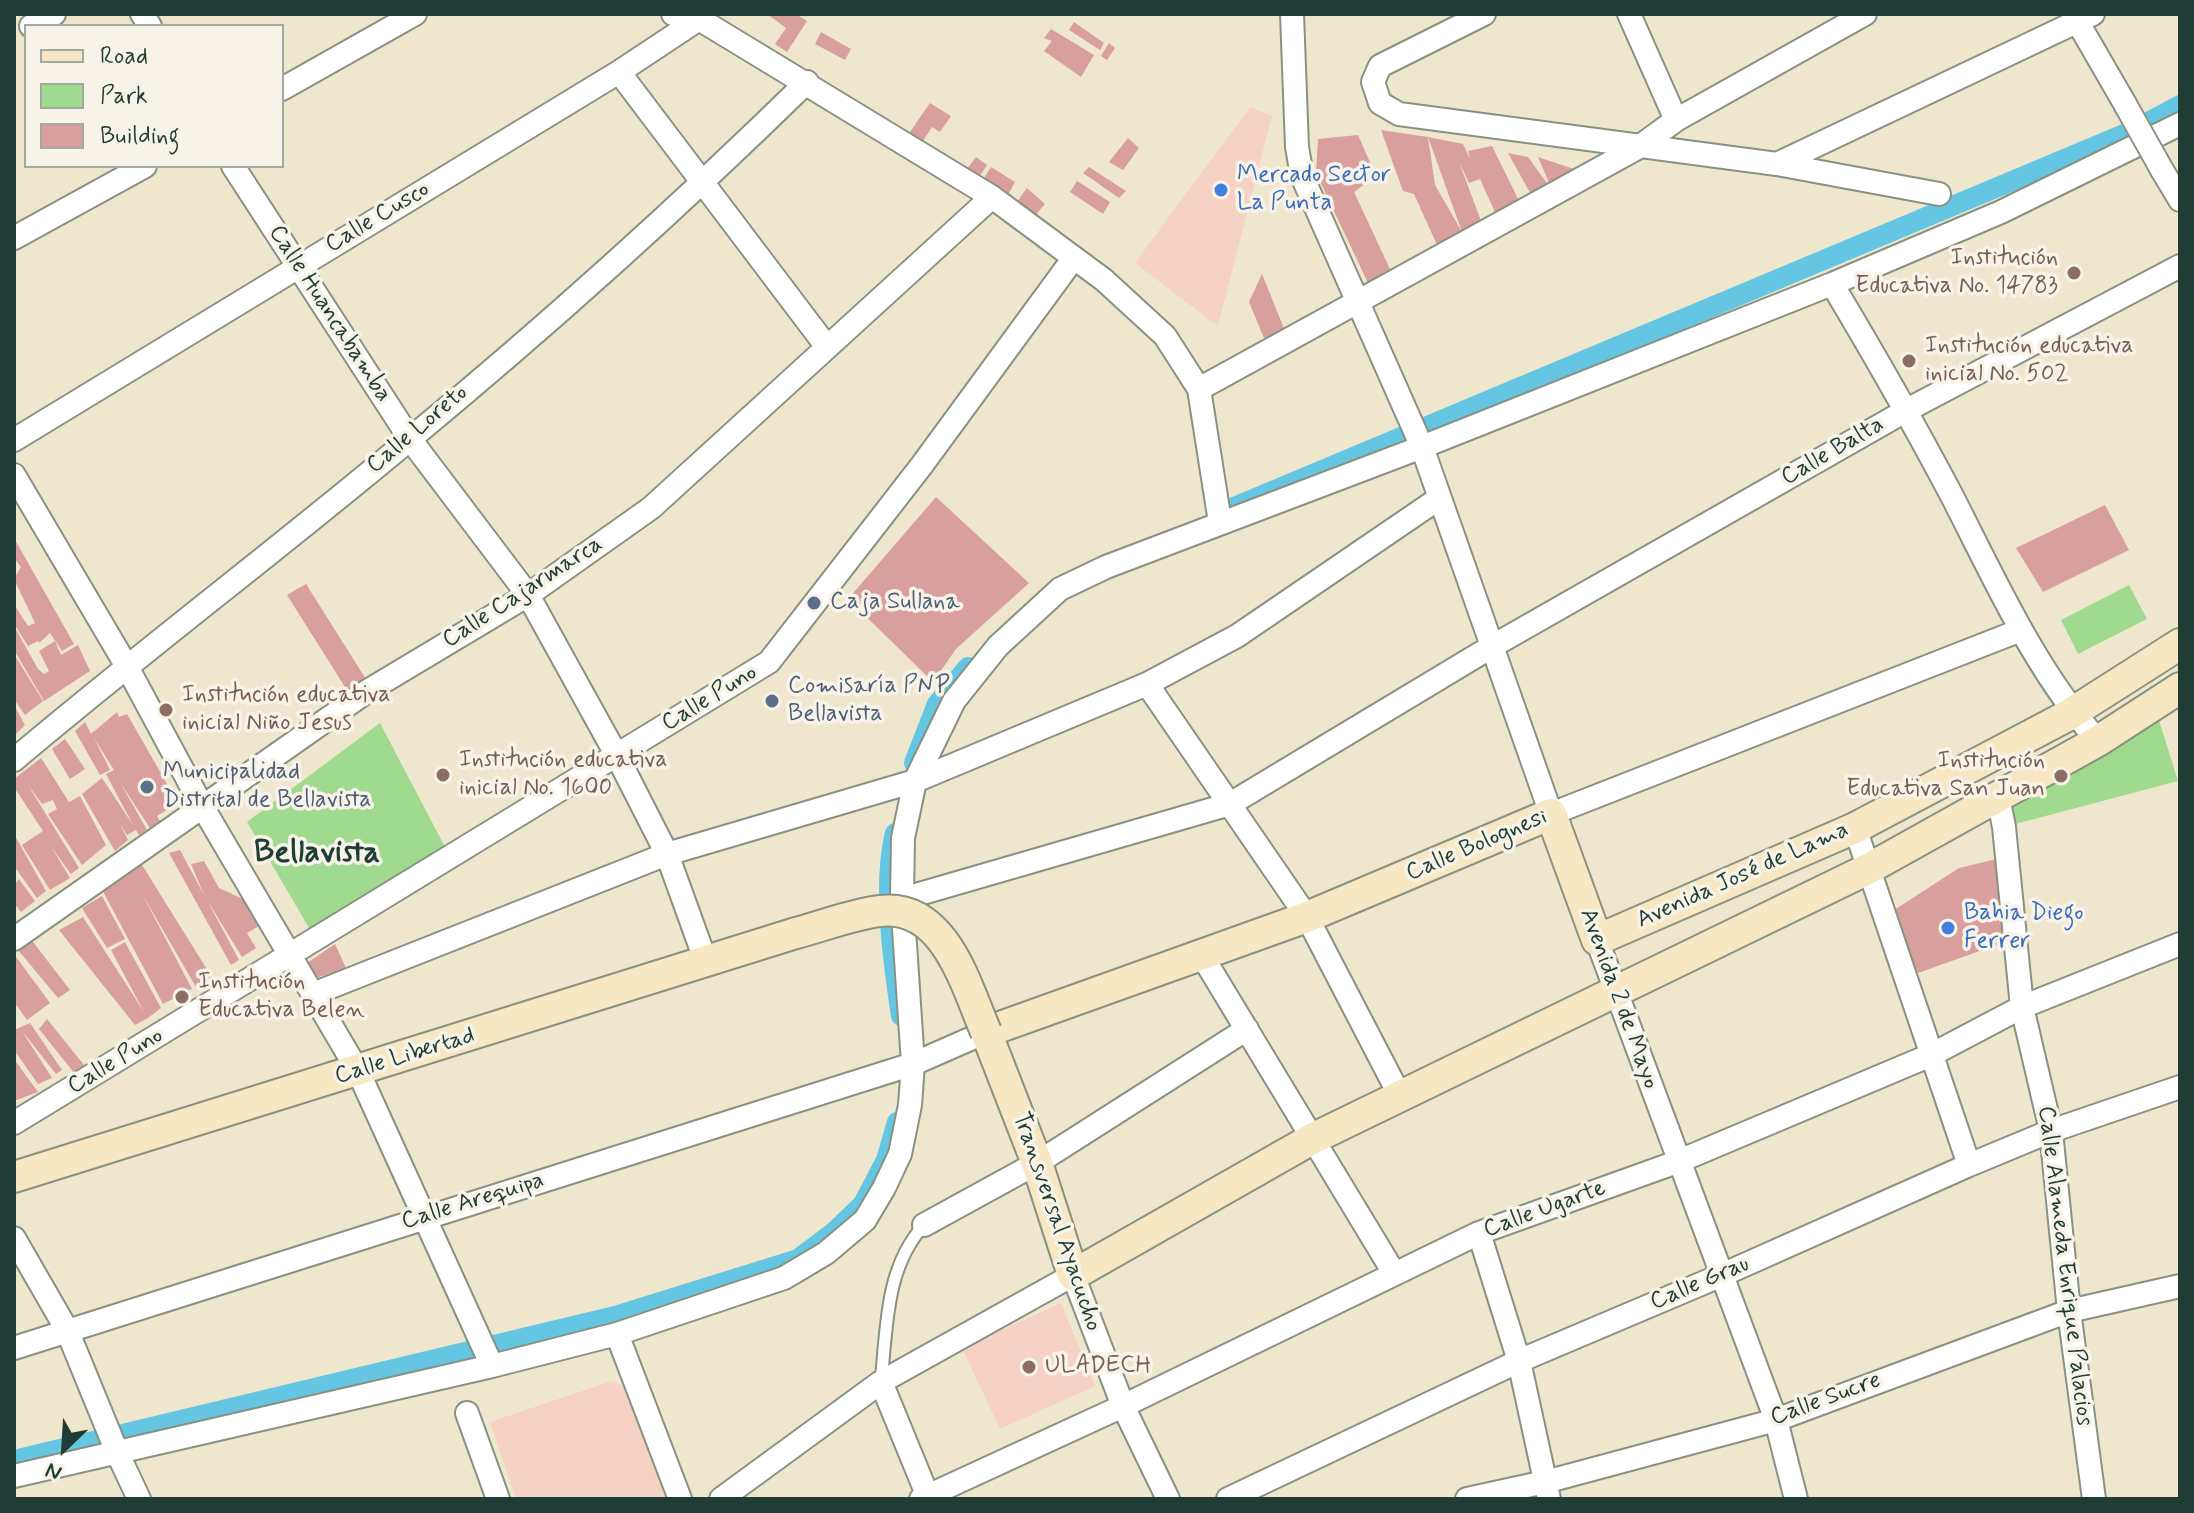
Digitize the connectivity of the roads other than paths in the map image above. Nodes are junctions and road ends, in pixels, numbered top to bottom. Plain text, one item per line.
1 (54, 14) edge
2 (415, 14) edge
3 (673, 14) edge
4 (1292, 14) edge
5 (1484, 14) edge
6 (1629, 14) edge
7 (1865, 14) edge
8 (2081, 17) edge
9 (699, 19) junction
10 (34, 24) edge
11 (619, 72) junction
12 (807, 82) junction
13 (284, 88) edge
14 (1676, 120) junction
15 (2180, 124) edge
16 (1639, 147) junction
17 (1777, 164) junction
18 (141, 168) edge
19 (234, 168) edge
20 (704, 182) junction
21 (1939, 194) dead end
22 (992, 197) junction
23 (2180, 200) edge
24 (14, 238) edge
25 (1073, 259) junction
26 (2180, 266) edge
27 (297, 267) junction
28 (1832, 284) junction
29 (1358, 303) junction
30 (827, 347) junction
31 (1199, 389) junction
32 (1907, 410) junction
33 (410, 439) junction
34 (14, 440) edge
35 (1421, 445) junction
36 (14, 475) edge
37 (1438, 499) junction
38 (1220, 522) junction
39 (528, 595) junction
40 (2021, 630) junction
41 (2180, 644) edge
42 (1491, 647) junction
43 (126, 665) junction
44 (1147, 684) junction
45 (2180, 688) edge
46 (2073, 712) junction
47 (2098, 741) junction
48 (617, 756) junction
49 (14, 760) edge
50 (915, 781) junction
51 (1998, 797) junction
52 (1230, 804) junction
53 (202, 806) junction
54 (1551, 814) junction
55 (1855, 828) junction
56 (667, 854) junction
57 (1868, 869) junction
58 (902, 899) junction
59 (1307, 917) junction
60 (796, 933) joint
61 (14, 939) edge
62 (1597, 940) junction
63 (2180, 944) edge
64 (1201, 954) junction
65 (290, 957) junction
66 (706, 962) junction
67 (1615, 991) junction
68 (313, 994) junction
69 (2022, 1007) junction
70 (1247, 1029) junction
71 (986, 1032) junction
72 (1931, 1055) junction
73 (922, 1060) junction
74 (358, 1071) junction
75 (2180, 1087) edge
76 (1400, 1096) junction
77 (14, 1123) edge
78 (2051, 1131) junction
79 (1312, 1139) junction
80 (1677, 1162) junction
81 (1037, 1163) junction
82 (1969, 1165) junction
83 (14, 1177) edge
84 (426, 1217) junction
85 (924, 1225) joint
86 (1479, 1233) junction
87 (14, 1238) edge
88 (1394, 1273) junction
89 (1073, 1275) junction
90 (1722, 1275) junction
91 (2180, 1286) edge
92 (2069, 1311) junction
93 (67, 1330) junction
94 (617, 1334) junction
95 (14, 1348) edge
96 (1519, 1361) junction
97 (492, 1366) junction
98 (881, 1382) junction
99 (1123, 1406) junction
100 (467, 1413) dead end
101 (1776, 1420) junction
102 (117, 1452) junction
103 (14, 1476) edge
104 (1547, 1491) edge
105 (926, 1498) edge
106 (139, 1499) edge
107 (498, 1499) edge
108 (680, 1499) edge
109 (721, 1499) edge
110 (1168, 1499) edge
111 (1228, 1499) edge
112 (1467, 1499) edge
113 (1796, 1499) edge
114 (2094, 1499) edge

1 - 10 street
2 - 13 street
3 - 9 street
4 - 29 street, Avenida 2 de Mayo
5 - 16 street
6 - 14 street
7 - 14 street
8 - 17 street
8 - 23 street, bridge
9 - 11 street, Calle Cusco
9 - 12 street
11 - 20 street
11 - 27 street, Calle Cusco
12 - 20 street, Calle Loreto
12 - 22 street
14 - 16 street
15 - 28 street
16 - 17 street
16 - 29 street
17 - 21 street
18 - 24 street
19 - 27 street, Calle Huancabamba
20 - 30 street
20 - 33 street, Calle Loreto
22 - 25 street
22 - 30 street, Calle Cajarmarca
25 - 31 street
25 - 48 street, Calle Puno
26 - 32 street, Calle Balta
27 - 33 street, Calle Huancabamba
27 - 34 street, Calle Cusco
28 - 32 street
28 - 35 street
29 - 31 street
29 - 35 street, Avenida 2 de Mayo
30 - 39 street, Calle Cajarmarca
31 - 38 street
32 - 40 street
32 - 42 street, Calle Balta
33 - 39 street, Calle Huancabamba
33 - 43 street, Calle Loreto
35 - 37 street, Avenida 2 de Mayo
35 - 38 street
36 - 43 street
37 - 42 street, Avenida 2 de Mayo
37 - 44 street
38 - 50 street
39 - 48 street, Calle Huancabamba
39 - 53 street, Calle Cajarmarca
40 - 46 street
40 - 54 street, Calle Bolognesi
41 - 46 main road, Avenida José de Lama
42 - 52 street, Calle Balta
42 - 54 street, Avenida 2 de Mayo
43 - 49 street, Calle Loreto
43 - 53 street
44 - 50 street
44 - 52 street
45 - 47 main road, Avenida José de Lama
46 - 47 street
46 - 55 main road, Avenida José de Lama
47 - 51 main road, Avenida José de Lama
48 - 56 street, Calle Huancabamba
48 - 65 street, Calle Puno
50 - 56 street
50 - 58 street
51 - 57 main road, Avenida José de Lama
51 - 69 street, Calle Alameda Enrique Palacios
52 - 58 street, Calle Balta
52 - 59 street
53 - 61 street, Calle Cajarmarca
53 - 65 street
54 - 59 main road, Calle Bolognesi
54 - 62 main road, Avenida 2 de Mayo
55 - 57 street
55 - 62 main road, Avenida José de Lama
56 - 66 street, Calle Huancabamba
56 - 68 street
57 - 67 main road, Avenida José de Lama
57 - 72 street
58 - 73 street
59 - 64 main road, Calle Bolognesi
59 - 76 street
60 - 66 main road, Calle Libertad
60 - 71 main road, Transversal Ayacucho, bridge
62 - 67 street, Avenida 2 de Mayo
63 - 69 street, Calle Ugarte
64 - 70 street
64 - 71 main road, Calle Bolognesi
65 - 68 street
65 - 77 street, Calle Puno
66 - 74 main road, Calle Libertad
67 - 76 main road, Avenida José de Lama
67 - 80 street, Avenida 2 de Mayo
68 - 74 street
69 - 72 street, Calle Ugarte
69 - 78 street, Calle Alameda Enrique Palacios
70 - 79 street
70 - 81 street
71 - 73 street, Calle Bolognesi
71 - 81 main road, Transversal Ayacucho
72 - 80 street, Calle Ugarte
72 - 82 street
73 - 84 street, Calle Arequipa
73 - 94 street
74 - 83 main road, Calle Libertad
74 - 84 street
75 - 78 street, Calle Grau
76 - 79 main road, Avenida José de Lama
78 - 82 street, Calle Grau
78 - 92 street, Calle Alameda Enrique Palacios
79 - 88 street
79 - 89 main road, Avenida José de Lama
80 - 86 street, Calle Ugarte
80 - 90 street, Avenida 2 de Mayo
81 - 85 street
81 - 89 main road, Transversal Ayacucho
82 - 90 street, Calle Grau
84 - 93 street, Calle Arequipa
84 - 97 street
85 - 98 lane
86 - 88 street, Calle Ugarte
86 - 96 street
87 - 93 street
88 - 99 street, Calle Ugarte
89 - 98 street
89 - 99 street, Transversal Ayacucho
90 - 96 street, Calle Grau
90 - 101 street, Avenida 2 de Mayo
91 - 92 street, Calle Sucre
92 - 101 street, Calle Sucre
92 - 114 street, Calle Alameda Enrique Palacios
93 - 95 street, Calle Arequipa
93 - 102 street
94 - 97 street
94 - 108 street
96 - 104 street
96 - 111 street, Calle Grau
97 - 102 street
98 - 105 street
98 - 109 street
99 - 105 street, Calle Ugarte
99 - 110 street, Transversal Ayacucho
100 - 107 street
101 - 104 street, Calle Sucre
101 - 113 street, Avenida 2 de Mayo
102 - 103 street
102 - 106 street
104 - 112 street, Calle Sucre

